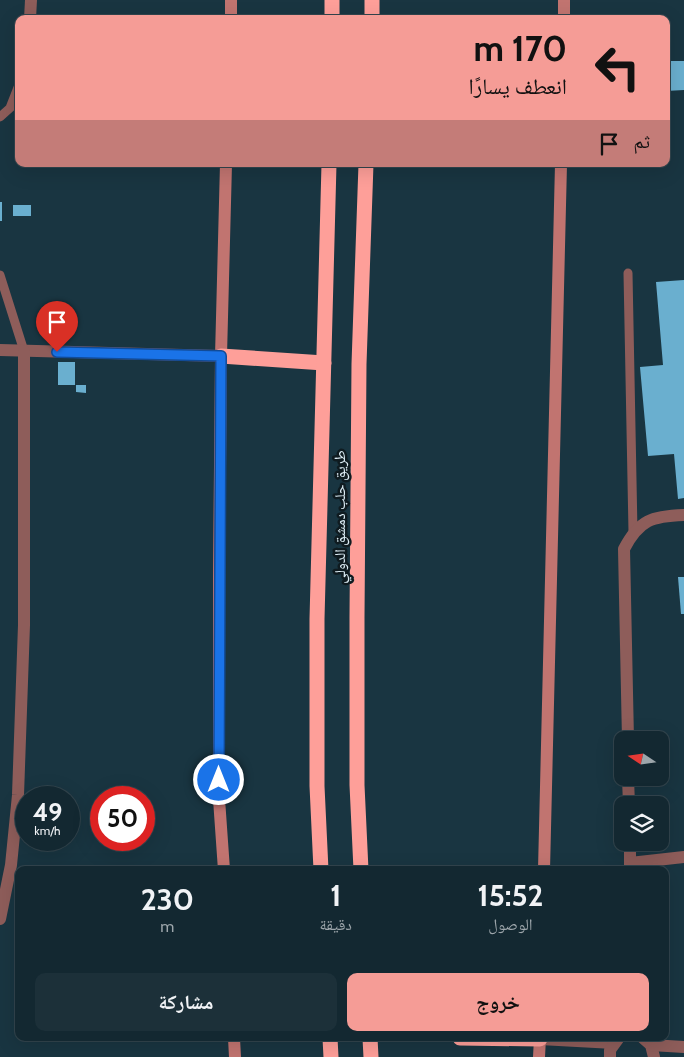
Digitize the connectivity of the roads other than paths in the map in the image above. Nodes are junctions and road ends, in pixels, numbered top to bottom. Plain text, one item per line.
1 (31, 0) edge
2 (231, 0) edge
3 (332, 0) edge
4 (372, 0) edge
5 (564, 0) edge
6 (30, 15) edge
7 (230, 15) edge
8 (332, 15) edge
9 (372, 15) edge
10 (564, 15) edge
11 (15, 95) edge
12 (0, 117) edge
13 (226, 167) edge
14 (328, 167) edge
15 (366, 167) edge
16 (561, 167) edge
17 (628, 273) dead end
18 (0, 275) edge
19 (0, 350) edge
20 (24, 351) junction
21 (221, 356) junction
22 (324, 363) junction
23 (684, 515) edge
24 (633, 532) junction
25 (628, 731) edge
26 (630, 851) edge
27 (684, 857) edge
28 (224, 866) edge
29 (321, 866) edge
30 (361, 866) edge
31 (544, 866) edge
32 (630, 866) edge
33 (0, 919) edge
34 (234, 1041) edge
35 (330, 1041) edge
36 (370, 1041) edge
37 (540, 1041) edge
38 (616, 1041) edge
39 (649, 1046) edge
40 (684, 1047) edge
41 (235, 1057) edge
42 (331, 1057) edge
43 (371, 1057) edge
44 (539, 1057) edge
45 (610, 1057) edge

1 - 6 street
2 - 7 main road
3 - 8 highway
4 - 9 highway
5 - 10 main road
11 - 12 lane
13 - 21 main road
14 - 22 highway, طريق حلب دمشق الدولي
15 - 30 highway, طريق حلب دمشق الدولي
16 - 31 main road
17 - 24 lane
18 - 20 lane
19 - 20 street
20 - 21 street
20 - 33 street
21 - 22 highway
21 - 28 main road
22 - 29 highway, طريق حلب دمشق الدولي
23 - 24 street
24 - 25 street
26 - 32 street
27 - 32 street
34 - 41 main road
35 - 42 highway
36 - 43 highway
37 - 44 main road
38 - 45 street
39 - 40 street

